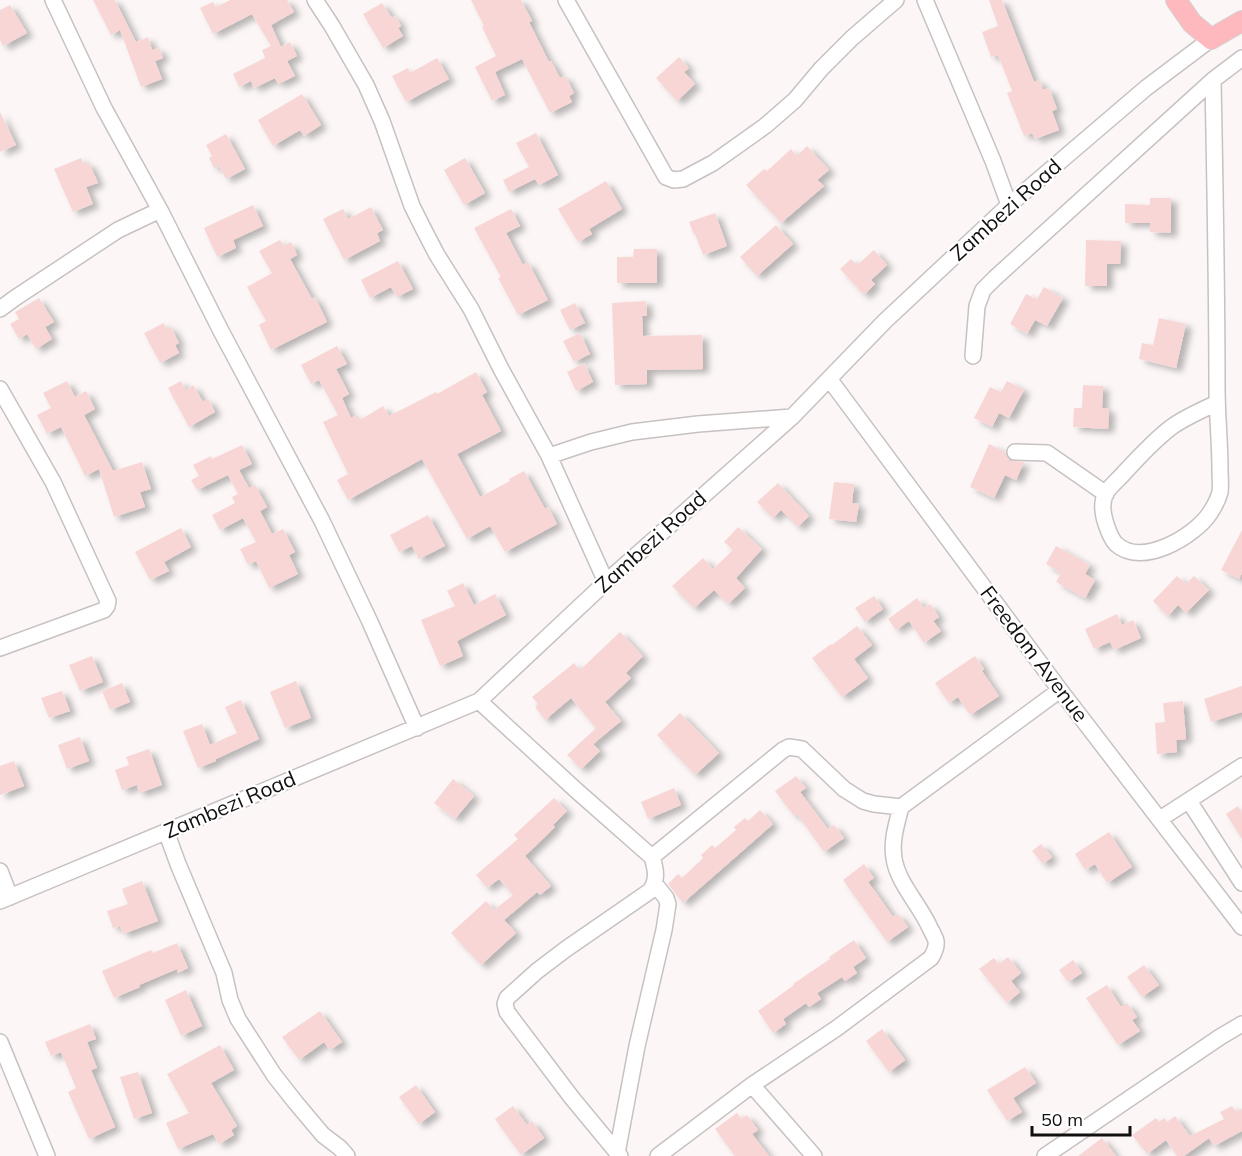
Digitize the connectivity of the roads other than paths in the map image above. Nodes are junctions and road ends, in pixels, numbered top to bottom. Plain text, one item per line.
1 (53, 0) edge
2 (315, 0) edge
3 (896, 0) edge
4 (925, 0) edge
5 (1176, 0) edge
6 (569, 2) edge
7 (1242, 21) edge
8 (1211, 39) junction
9 (1242, 58) edge
10 (1213, 80) junction
11 (1009, 205) junction
12 (160, 210) junction
13 (0, 309) edge
14 (973, 356) dead end
15 (830, 380) junction
16 (0, 389) edge
17 (1217, 403) junction
18 (792, 417) junction
19 (1015, 452) dead end
20 (549, 456) junction
21 (1106, 494) junction
22 (606, 582) junction
23 (0, 648) edge
24 (1060, 690) junction
25 (479, 701) junction
26 (417, 728) junction
27 (1242, 766) edge
28 (1189, 801) junction
29 (901, 807) junction
30 (1160, 819) junction
31 (166, 831) junction
32 (652, 857) junction
33 (0, 871) edge
34 (1242, 883) edge
35 (655, 884) junction
36 (5, 899) edge
37 (1242, 927) edge
38 (1242, 1024) edge
39 (0, 1042) edge
40 (752, 1085) junction
41 (619, 1154) edge
42 (47, 1156) edge
43 (347, 1156) edge
44 (658, 1156) edge
45 (814, 1156) edge
46 (1045, 1156) edge

1 - 12 street
2 - 20 street
3 - 6 street
4 - 11 street
5 - 8 main road
7 - 8 main road
8 - 11 street, Zambezi Road
9 - 10 street
10 - 14 street
10 - 17 street
11 - 15 street, Zambezi Road
12 - 13 street
12 - 26 street
15 - 18 street, Zambezi Road
15 - 24 street, Freedom Avenue
16 - 23 street
17 - 21 street
17 - 21 street
18 - 20 street
18 - 22 street, Zambezi Road
19 - 21 street
20 - 22 street
22 - 25 street, Zambezi Road
24 - 29 street
24 - 30 street, Freedom Avenue
25 - 26 street, Zambezi Road
25 - 32 street
26 - 31 street, Zambezi Road
27 - 28 street
28 - 30 street
28 - 34 street
29 - 32 street
29 - 40 street
30 - 37 street, Freedom Avenue
31 - 36 street, Zambezi Road
31 - 43 street
32 - 35 street
33 - 36 street
35 - 41 street
35 - 41 street
38 - 46 street
39 - 42 street
40 - 44 street
40 - 45 street

